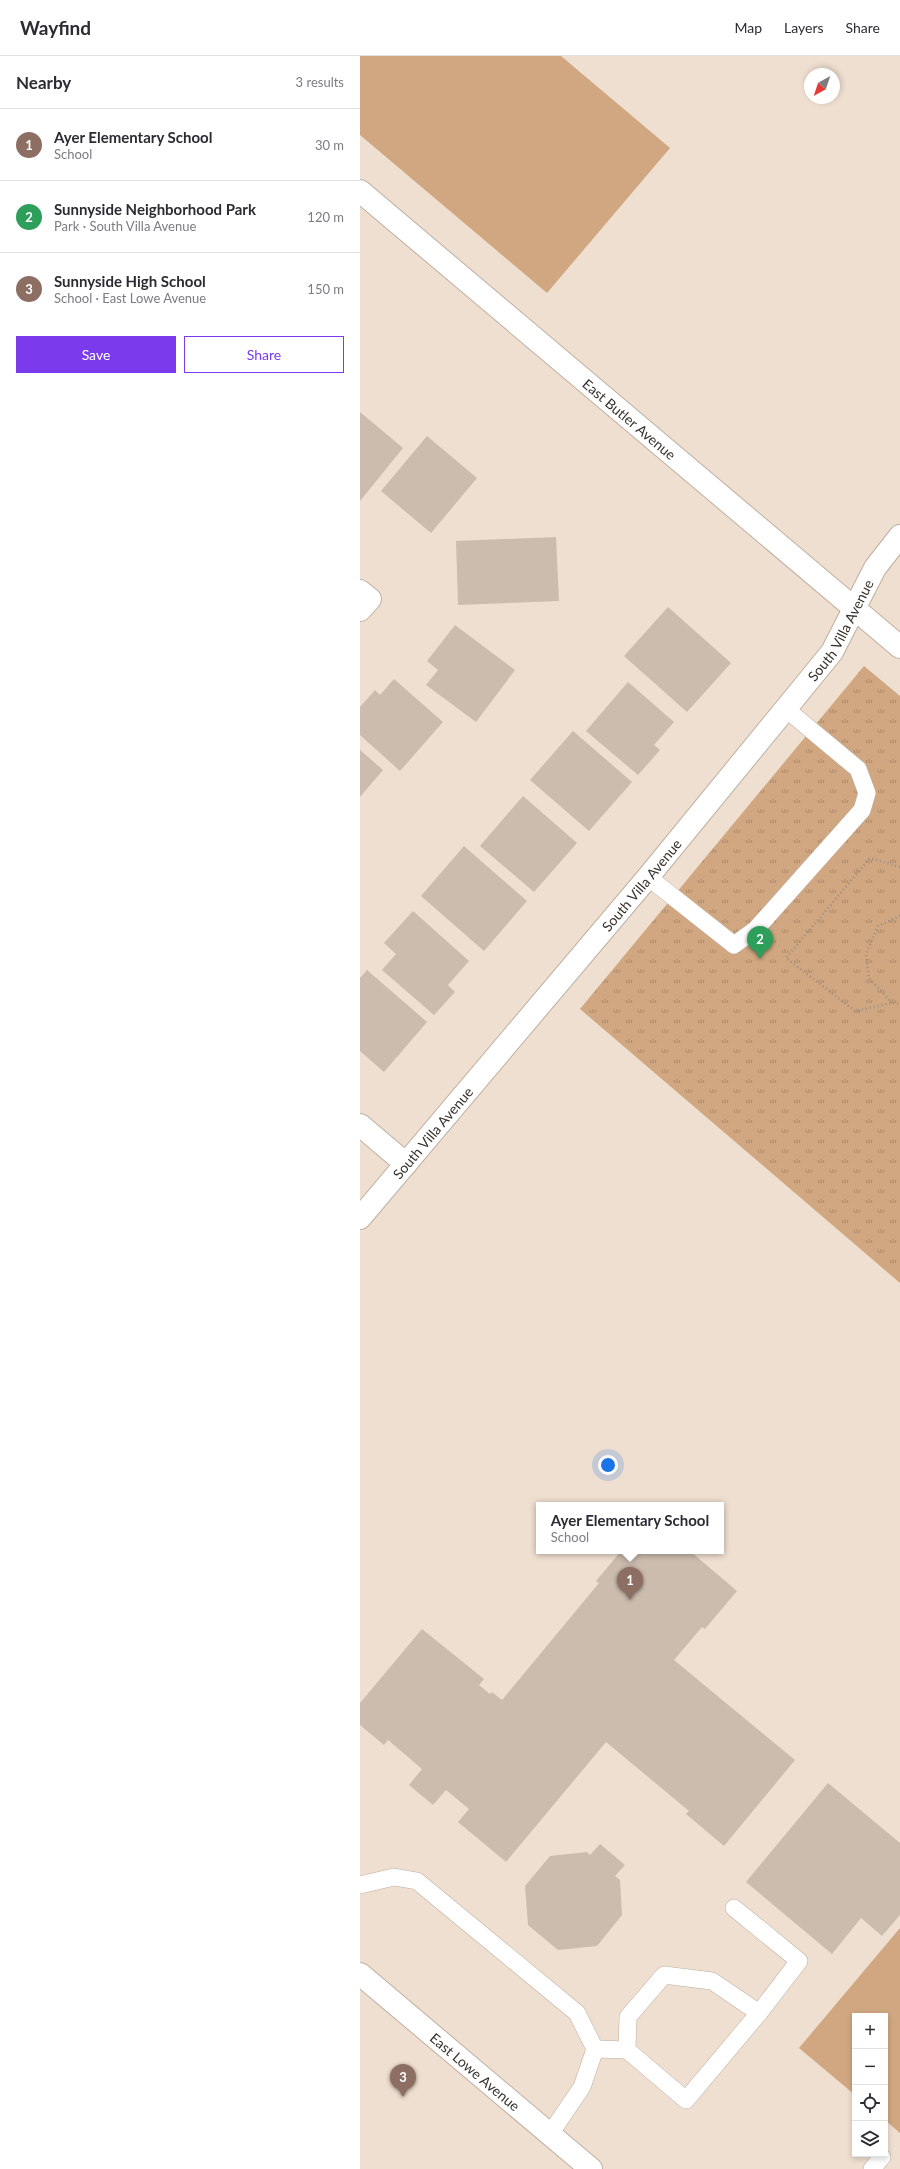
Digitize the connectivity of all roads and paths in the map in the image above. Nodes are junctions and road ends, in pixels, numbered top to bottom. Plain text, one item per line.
1 (360, 191) edge
2 (900, 536) edge
3 (360, 591) edge
4 (854, 608) junction
5 (360, 610) edge
6 (900, 647) edge
7 (786, 709) junction
8 (900, 867) edge
9 (648, 877) junction
10 (900, 916) edge
11 (892, 1003) junction
12 (900, 1004) edge
13 (360, 1125) edge
14 (406, 1164) junction
15 (360, 1218) edge
16 (360, 1885) edge
17 (734, 1908) dead end
18 (360, 1974) edge
19 (759, 2013) junction
20 (595, 2049) junction
21 (627, 2050) junction
22 (550, 2134) junction
23 (591, 2169) edge

1 - 4 street, East Butler Avenue
2 - 4 street, South Villa Avenue
3 - 5 street
4 - 6 street, East Butler Avenue
4 - 7 street, South Villa Avenue
7 - 9 street, South Villa Avenue
7 - 9 lane
8 - 11 path
9 - 14 street, South Villa Avenue
10 - 11 path
11 - 12 path
13 - 14 street
14 - 15 street, South Villa Avenue
16 - 20 lane
17 - 19 lane
18 - 22 street, East Lowe Avenue
19 - 21 lane
19 - 21 lane
20 - 21 lane
20 - 22 lane
22 - 23 street, East Lowe Avenue

